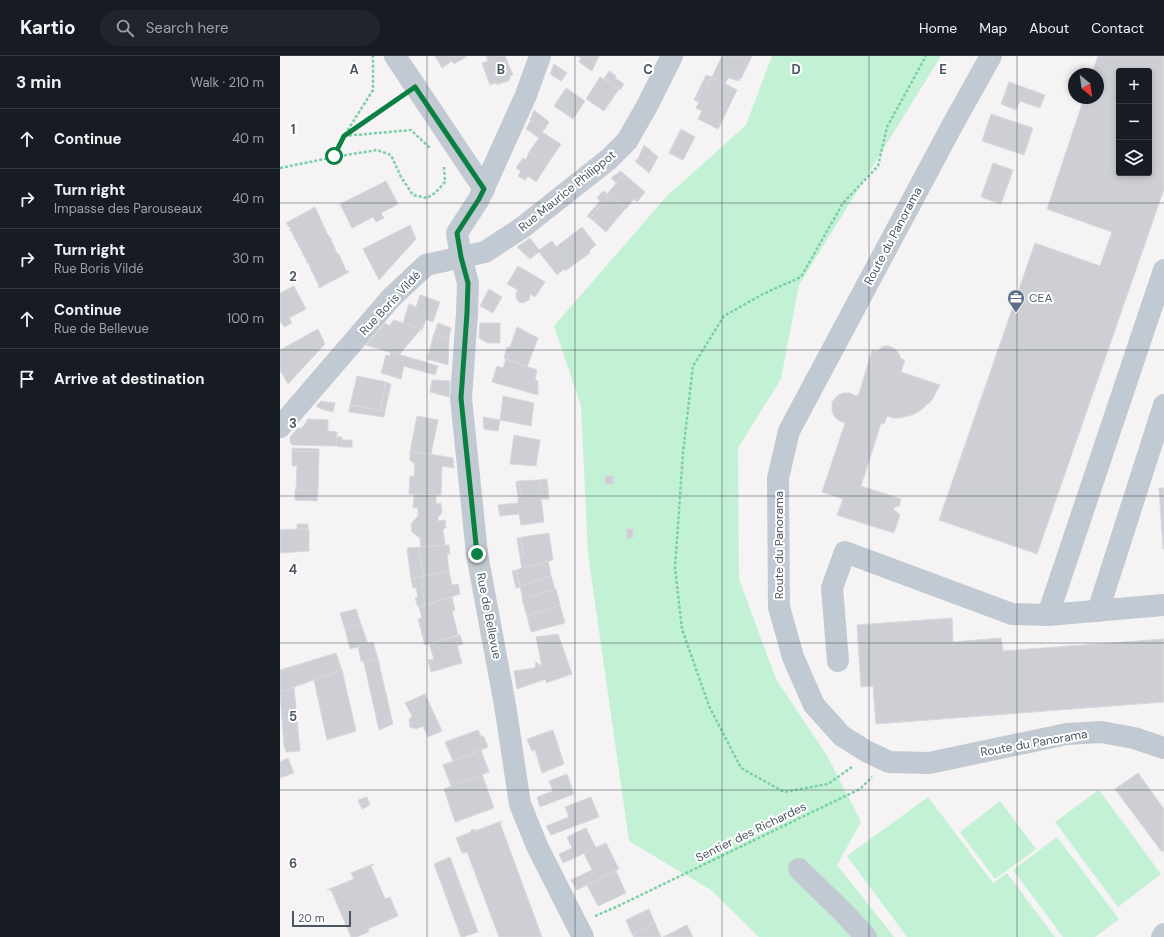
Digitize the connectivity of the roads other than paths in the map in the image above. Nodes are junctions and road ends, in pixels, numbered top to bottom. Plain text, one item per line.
1 (395, 56) edge
2 (540, 56) edge
3 (672, 56) edge
4 (991, 56) edge
5 (484, 189) junction
6 (461, 257) junction
7 (1164, 270) edge
8 (1164, 404) edge
9 (280, 427) edge
10 (1164, 605) edge
11 (1098, 610) junction
12 (1048, 614) junction
13 (838, 661) dead end
14 (1164, 748) edge
15 (799, 869) dead end
16 (1164, 934) edge
17 (583, 937) edge
18 (866, 937) edge
19 (1162, 937) edge

1 - 5 street
2 - 5 street
3 - 6 street, Rue Maurice Philippot
4 - 14 street, Route du Panorama
5 - 6 street
6 - 9 street, Rue Boris Vildé
6 - 17 street, Rue de Bellevue
7 - 12 street
8 - 11 street
10 - 11 street
11 - 12 street
12 - 13 street
15 - 18 street
16 - 19 street

